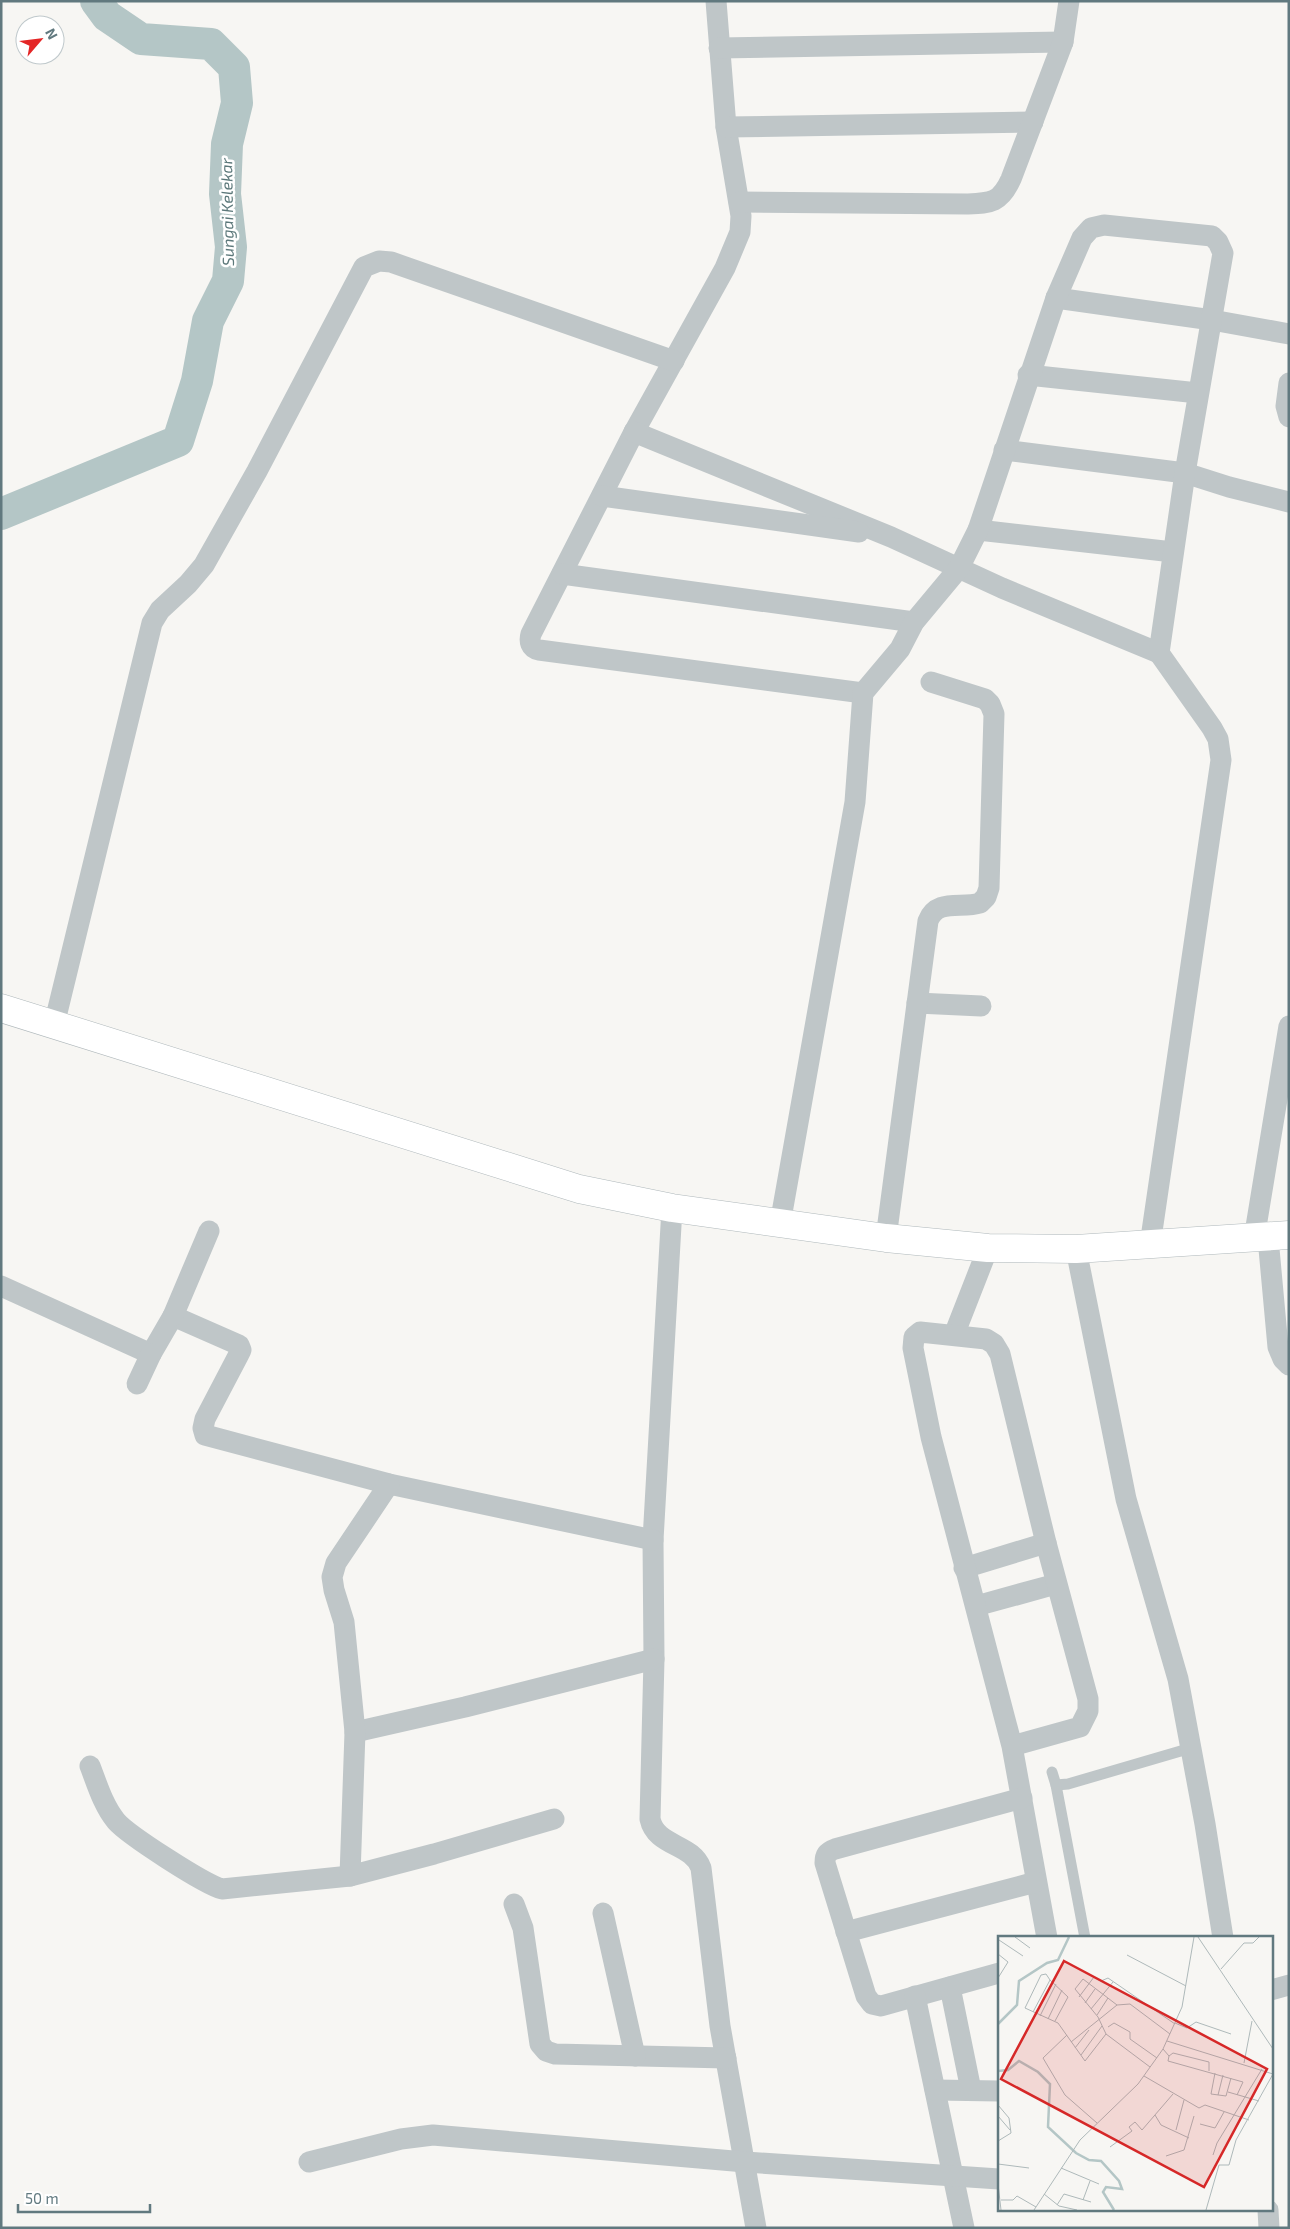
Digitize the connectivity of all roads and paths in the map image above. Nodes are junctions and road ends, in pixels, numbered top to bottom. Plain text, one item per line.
1 (716, 1) edge
2 (1069, 1) edge
3 (1063, 42) junction
4 (719, 48) junction
5 (1033, 122) junction
6 (726, 127) junction
7 (739, 202) junction
8 (1056, 298) junction
9 (1212, 320) junction
10 (1289, 334) edge
11 (674, 361) junction
12 (1028, 375) junction
13 (1289, 383) edge
14 (1198, 394) junction
15 (1289, 417) edge
16 (634, 432) junction
17 (1004, 450) junction
18 (1185, 473) junction
19 (602, 496) junction
20 (1289, 502) edge
21 (978, 530) junction
22 (891, 537) junction
23 (1173, 552) junction
24 (959, 568) junction
25 (562, 574) junction
26 (914, 622) junction
27 (1159, 653) junction
28 (931, 682) dead end
29 (863, 693) junction
30 (917, 1003) junction
31 (982, 1006) dead end
32 (1, 1008) edge
33 (54, 1025) junction
34 (1289, 1026) edge
35 (672, 1208) junction
36 (780, 1224) junction
37 (209, 1231) dead end
38 (1270, 1237) edge
39 (886, 1238) junction
40 (1150, 1245) junction
41 (988, 1248) junction
42 (1076, 1250) junction
43 (1, 1286) edge
44 (173, 1316) junction
45 (954, 1335) junction
46 (151, 1354) junction
47 (1289, 1365) edge
48 (137, 1384) dead end
49 (389, 1484) junction
50 (653, 1540) junction
51 (1046, 1543) junction
52 (964, 1568) junction
53 (1056, 1584) junction
54 (976, 1606) junction
55 (654, 1659) junction
56 (355, 1732) junction
57 (1012, 1746) junction
58 (1191, 1748) junction
59 (90, 1766) dead end
60 (1052, 1772) dead end
61 (1056, 1785) junction
62 (1022, 1798) junction
63 (554, 1819) dead end
64 (350, 1876) junction
65 (1036, 1882) junction
66 (514, 1904) dead end
67 (602, 1913) dead end
68 (846, 1932) junction
69 (1048, 1936) edge
70 (1084, 1936) edge
71 (1223, 1936) edge
72 (998, 1973) edge
73 (1289, 1985) edge
74 (950, 1987) junction
75 (1272, 1990) edge
76 (915, 1996) junction
77 (635, 2056) junction
78 (726, 2058) junction
79 (936, 2090) junction
80 (971, 2090) junction
81 (998, 2090) edge
82 (309, 2162) dead end
83 (745, 2162) junction
84 (955, 2178) junction
85 (998, 2179) edge
86 (1268, 2212) edge
87 (756, 2228) edge
88 (964, 2228) edge
89 (1269, 2228) edge

1 - 4 street
2 - 3 street
3 - 4 street
3 - 5 street
4 - 6 street
5 - 6 street
5 - 7 street
6 - 7 street
7 - 11 street
8 - 9 street
8 - 9 street
8 - 12 street
9 - 10 street
9 - 14 street
11 - 16 street
11 - 33 street
12 - 14 street
12 - 17 street
13 - 15 street
14 - 18 street
16 - 19 street
16 - 22 street
17 - 18 street
17 - 21 street
18 - 20 street
18 - 23 street
19 - 22 street
19 - 25 street
21 - 23 street
21 - 24 street
22 - 24 street
23 - 27 street
24 - 26 street
24 - 27 street
25 - 26 street
25 - 29 street
26 - 29 street
27 - 40 street
28 - 30 street
29 - 36 street
30 - 31 street
30 - 39 street
32 - 33 street
33 - 35 street
34 - 38 street
35 - 36 street
35 - 50 street
36 - 39 street
37 - 44 street
38 - 40 street
38 - 47 street
39 - 41 street
40 - 42 street
41 - 42 street
41 - 45 street
42 - 58 street
43 - 46 street
44 - 46 street
44 - 49 street
45 - 51 street
45 - 52 street
46 - 48 street
49 - 50 street
49 - 56 street
50 - 55 street
51 - 52 street
51 - 53 street
52 - 54 street
53 - 54 street
53 - 57 street
54 - 57 street
55 - 56 street
55 - 78 street
56 - 64 street
57 - 62 street
58 - 61 lane
58 - 71 street
59 - 64 street
60 - 61 lane
61 - 70 lane
62 - 65 street
62 - 68 street
63 - 64 street
65 - 68 street
65 - 69 street
66 - 77 street
67 - 77 street
68 - 76 street
72 - 74 street
73 - 75 street
74 - 76 street
74 - 80 street
76 - 79 street
77 - 78 street
78 - 83 street
79 - 80 street
79 - 84 street
80 - 81 street
82 - 83 street
83 - 84 street
83 - 87 street
84 - 85 street
84 - 88 street
86 - 89 street

